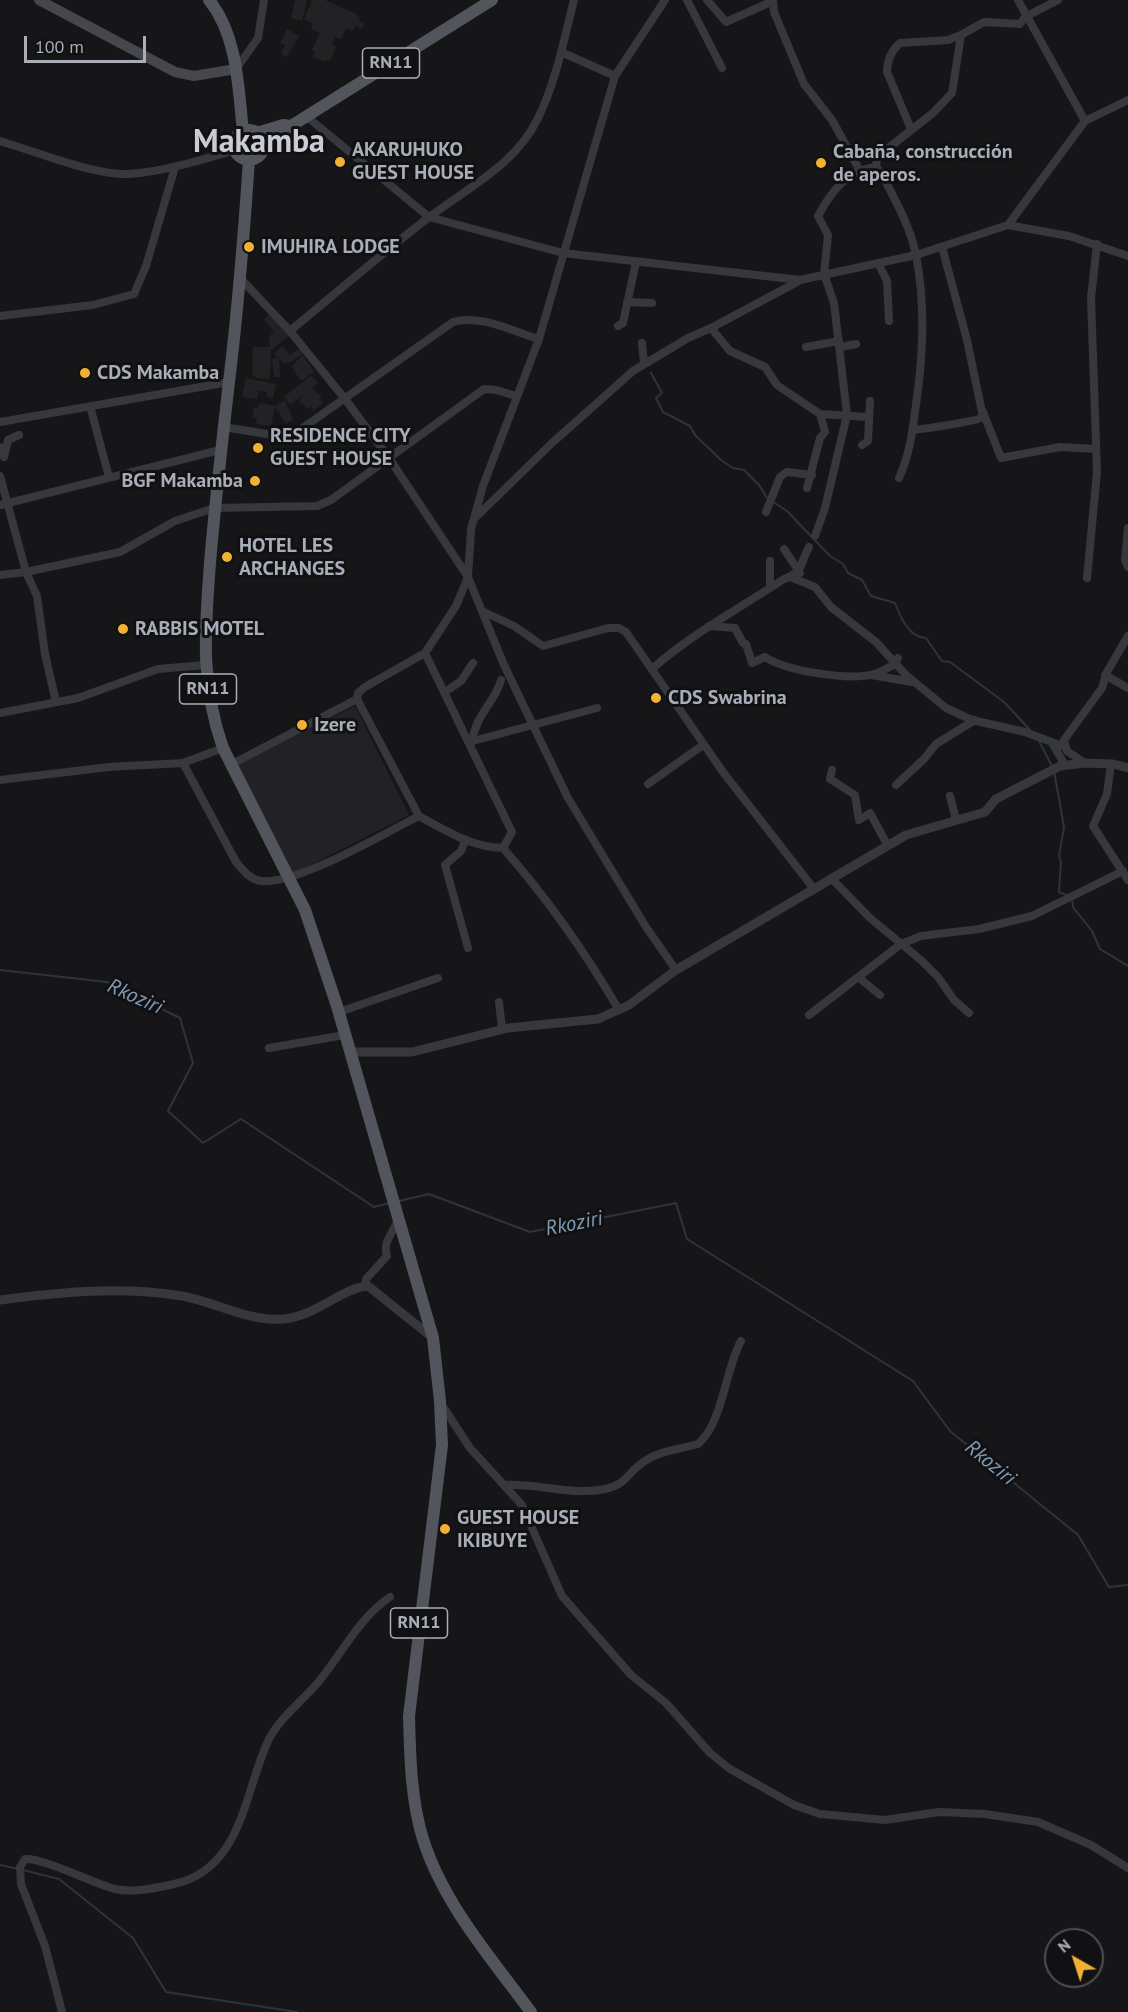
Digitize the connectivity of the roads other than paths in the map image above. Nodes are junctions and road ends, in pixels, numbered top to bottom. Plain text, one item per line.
1 (39, 0) edge
2 (209, 0) edge
3 (264, 0) edge
4 (492, 0) edge
5 (573, 0) edge
6 (665, 0) edge
7 (687, 0) edge
8 (707, 0) edge
9 (773, 0) edge
10 (1018, 0) edge
11 (1058, 0) edge
12 (1025, 17) junction
13 (961, 35) junction
14 (561, 52) junction
15 (722, 68) dead end
16 (236, 69) junction
17 (615, 76) junction
18 (1128, 100) edge
19 (306, 116) junction
20 (1085, 121) junction
21 (291, 126) junction
22 (911, 129) junction
23 (243, 131) junction
24 (257, 133) junction
25 (0, 141) edge
26 (263, 149) junction
27 (235, 150) junction
28 (249, 160) junction
29 (175, 167) junction
30 (876, 167) junction
31 (859, 169) junction
32 (429, 217) junction
33 (1008, 225) junction
34 (1097, 244) junction
35 (942, 247) junction
36 (563, 253) junction
37 (916, 255) junction
38 (1128, 256) edge
39 (636, 262) junction
40 (878, 263) junction
41 (824, 274) junction
42 (241, 279) junction
43 (800, 280) junction
44 (627, 302) junction
45 (652, 303) dead end
46 (0, 316) edge
47 (889, 321) dead end
48 (618, 326) dead end
49 (711, 328) junction
50 (290, 331) junction
51 (539, 339) junction
52 (642, 342) dead end
53 (839, 344) junction
54 (856, 344) dead end
55 (806, 347) dead end
56 (644, 363) junction
57 (229, 382) junction
58 (516, 396) junction
59 (345, 399) junction
60 (870, 401) dead end
61 (90, 406) junction
62 (982, 410) junction
63 (820, 414) junction
64 (847, 415) junction
65 (869, 417) junction
66 (0, 422) edge
67 (223, 427) junction
68 (913, 430) junction
69 (19, 435) dead end
70 (6, 438) edge
71 (862, 445) dead end
72 (0, 447) edge
73 (1095, 449) junction
74 (220, 450) junction
75 (389, 458) junction
76 (812, 475) junction
77 (0, 476) edge
78 (109, 477) junction
79 (899, 478) dead end
80 (807, 488) dead end
81 (9, 502) junction
82 (0, 505) edge
83 (214, 508) junction
84 (766, 512) dead end
85 (474, 519) junction
86 (1128, 528) edge
87 (815, 536) dead end
88 (809, 547) dead end
89 (784, 549) dead end
90 (770, 561) dead end
91 (1128, 567) edge
92 (800, 571) junction
93 (26, 572) junction
94 (0, 575) edge
95 (468, 577) junction
96 (790, 577) junction
97 (1087, 578) dead end
98 (803, 582) junction
99 (770, 588) junction
100 (484, 612) junction
101 (730, 613) junction
102 (709, 626) junction
103 (735, 628) junction
104 (1128, 636) edge
105 (425, 654) junction
106 (896, 661) junction
107 (473, 663) dead end
108 (205, 665) junction
109 (653, 668) junction
110 (871, 675) junction
111 (1105, 675) junction
112 (912, 679) junction
113 (501, 680) dead end
114 (1128, 688) edge
115 (446, 692) junction
116 (357, 699) junction
117 (56, 702) junction
118 (597, 708) dead end
119 (0, 713) edge
120 (975, 720) junction
121 (535, 725) junction
122 (471, 742) junction
123 (1051, 742) junction
124 (703, 746) junction
125 (1065, 747) junction
126 (223, 748) junction
127 (183, 763) junction
128 (1085, 763) junction
129 (232, 764) junction
130 (1111, 764) junction
131 (1065, 765) junction
132 (1128, 768) edge
133 (832, 770) dead end
134 (0, 780) edge
135 (648, 784) dead end
136 (896, 785) dead end
137 (950, 796) dead end
138 (419, 816) junction
139 (956, 820) junction
140 (465, 841) junction
141 (888, 846) junction
142 (503, 848) junction
143 (1123, 871) junction
144 (291, 879) junction
145 (832, 879) junction
146 (1128, 880) edge
147 (814, 889) junction
148 (901, 944) junction
149 (468, 948) dead end
150 (676, 970) junction
151 (858, 976) junction
152 (438, 978) dead end
153 (880, 995) dead end
154 (499, 1002) dead end
155 (619, 1010) junction
156 (339, 1012) junction
157 (969, 1013) dead end
158 (809, 1016) dead end
159 (502, 1029) junction
160 (345, 1035) junction
161 (269, 1048) dead end
162 (350, 1052) junction
163 (397, 1211) junction
164 (365, 1286) junction
165 (0, 1300) edge
166 (433, 1338) junction
167 (741, 1341) dead end
168 (440, 1401) junction
169 (504, 1485) junction
170 (390, 1597) dead end
171 (1128, 1868) edge
172 (62, 2012) edge
173 (531, 2012) edge

1 - 16 main road
2 - 16 main road
3 - 16 street
4 - 19 main road, RN11
5 - 14 street
6 - 17 street
7 - 15 street
8 - 9 street
9 - 31 street
10 - 12 street
11 - 12 street
12 - 13 street
12 - 20 street
13 - 22 street
13 - 22 street
14 - 17 street
14 - 32 street
16 - 23 main road
17 - 36 street
18 - 20 street
19 - 21 main road, RN11
19 - 32 street
20 - 33 street
21 - 24 main road, RN11
21 - 26 main road, RN11
22 - 30 street
23 - 24 main road, RN11
23 - 27 main road
24 - 26 main road
25 - 29 street
26 - 28 main road, RN11
27 - 28 main road
27 - 29 street
28 - 42 main road, RN11
29 - 46 street
30 - 31 street
30 - 37 street
31 - 41 street
32 - 36 street
32 - 50 street
33 - 34 street
33 - 35 street
34 - 38 street
34 - 73 street
35 - 37 street
35 - 62 street
36 - 39 street
36 - 51 street
37 - 40 street
37 - 68 street
39 - 43 street
39 - 44 street
40 - 41 street
40 - 47 street
41 - 43 street
41 - 53 street
42 - 50 street
42 - 57 main road, RN11
43 - 49 street
44 - 45 street
44 - 48 street
49 - 56 street
49 - 63 street
50 - 59 street
51 - 58 street
51 - 59 street
52 - 56 street
53 - 54 street
53 - 55 street
53 - 64 street
56 - 85 street
57 - 61 street
57 - 67 main road, RN11
58 - 75 street
58 - 85 street
59 - 67 street
59 - 75 street
60 - 65 street
61 - 66 street
61 - 78 street
62 - 68 street
62 - 73 street
63 - 64 street
63 - 76 street
64 - 65 street
64 - 87 street
65 - 71 street
67 - 74 main road, RN11
68 - 79 street
69 - 70 street
70 - 72 street
73 - 97 street
74 - 78 street
74 - 83 main road, RN11
75 - 83 street
75 - 95 street
76 - 80 street
76 - 84 street
77 - 81 street
78 - 81 street
81 - 82 street
81 - 93 street
83 - 93 street
83 - 108 main road, RN11
85 - 95 street
86 - 91 street
88 - 92 street
89 - 92 street
90 - 99 street
92 - 96 street
92 - 98 street
93 - 94 street
93 - 117 street
95 - 100 street
95 - 105 street
96 - 98 street
96 - 99 street
98 - 106 street
99 - 101 street
100 - 109 street
100 - 121 street
101 - 102 street
101 - 103 street
102 - 103 street
102 - 109 street
103 - 110 street
104 - 111 street
105 - 115 street
105 - 116 street
106 - 110 street
106 - 112 street
107 - 115 street
108 - 117 street
108 - 126 main road, RN11
109 - 124 street
110 - 112 street
111 - 114 street
111 - 125 street
112 - 120 street
113 - 122 street
115 - 122 street
116 - 129 street
116 - 138 street
117 - 119 street
118 - 121 street
120 - 123 street
120 - 136 street
121 - 122 street
121 - 150 street
122 - 142 street
123 - 125 street
123 - 131 street
124 - 135 street
124 - 147 street
125 - 128 street
126 - 127 street
126 - 129 main road, RN11
127 - 134 street
127 - 144 street
128 - 130 street
128 - 131 street
129 - 144 main road, RN11
130 - 132 street
130 - 143 street
131 - 139 street
133 - 141 street
137 - 139 street
138 - 140 street
138 - 144 street
139 - 141 street
140 - 142 street
140 - 149 street
141 - 145 street
142 - 155 street
143 - 146 street
143 - 148 street
144 - 156 main road, RN11
145 - 147 street
145 - 148 street
147 - 150 street
148 - 151 street
148 - 157 street
150 - 155 street
151 - 153 street
151 - 158 street
152 - 156 street
154 - 159 street
155 - 159 street
156 - 160 main road, RN11
159 - 162 street
160 - 161 street
160 - 162 main road, RN11
162 - 163 main road, RN11
163 - 164 street
163 - 166 main road, RN11
164 - 165 street
164 - 166 street
166 - 168 main road, RN11
167 - 169 street
168 - 169 street
168 - 173 main road, RN11
169 - 171 street
170 - 172 street

